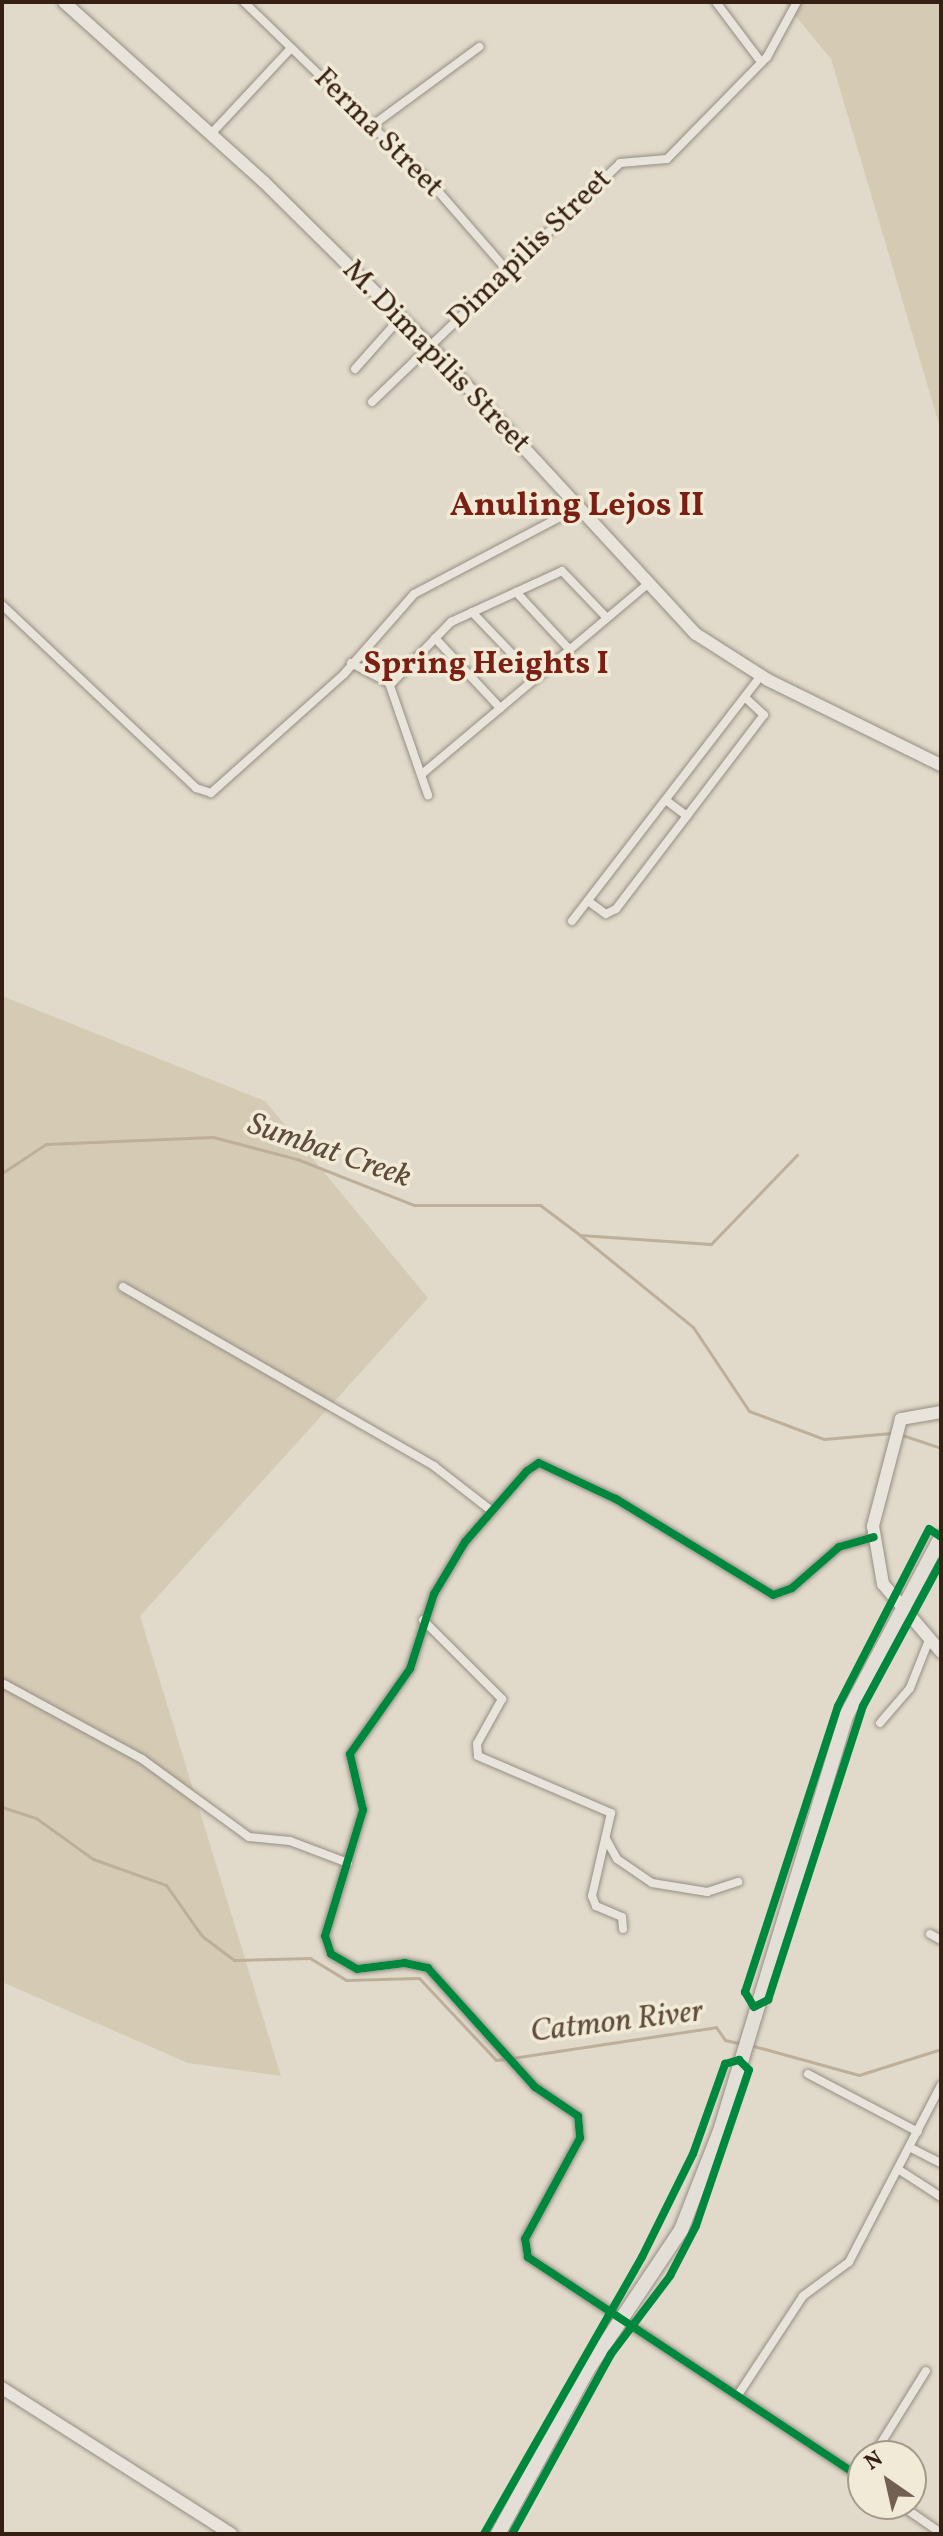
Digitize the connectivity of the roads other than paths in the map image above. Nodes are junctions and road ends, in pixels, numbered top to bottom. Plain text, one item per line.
1 (64, 2) edge
2 (244, 2) edge
3 (716, 2) edge
4 (797, 2) edge
5 (479, 47) dead end
6 (291, 48) junction
7 (761, 62) junction
8 (373, 125) junction
9 (208, 137) junction
10 (506, 269) junction
11 (401, 317) junction
12 (430, 346) junction
13 (355, 369) dead end
14 (372, 402) dead end
15 (577, 508) junction
16 (649, 583) junction
17 (516, 592) junction
18 (3, 608) edge
19 (472, 612) junction
20 (607, 618) junction
21 (435, 638) junction
22 (569, 649) junction
23 (351, 663) junction
24 (761, 676) junction
25 (535, 678) junction
26 (390, 685) junction
27 (747, 699) junction
28 (500, 708) junction
29 (941, 765) edge
30 (422, 774) junction
31 (428, 795) dead end
32 (667, 801) junction
33 (687, 816) junction
34 (588, 901) junction
35 (572, 921) dead end
36 (123, 1287) dead end
37 (941, 1412) edge
38 (488, 1508) junction
39 (874, 1537) junction
40 (941, 1537) edge
41 (904, 1611) junction
42 (423, 1620) junction
43 (929, 1640) junction
44 (941, 1652) edge
45 (2, 1683) edge
46 (880, 1723) dead end
47 (606, 1838) junction
48 (348, 1863) junction
49 (738, 1882) dead end
50 (623, 1929) dead end
51 (930, 1934) dead end
52 (941, 1940) edge
53 (808, 2074) dead end
54 (941, 2085) edge
55 (918, 2132) junction
56 (911, 2148) junction
57 (941, 2163) edge
58 (901, 2171) junction
59 (941, 2197) edge
60 (624, 2317) junction
61 (926, 2371) dead end
62 (2, 2388) edge
63 (738, 2395) junction
64 (883, 2440) edge
65 (847, 2466) edge
66 (922, 2520) edge
67 (941, 2533) edge
68 (231, 2534) edge
69 (498, 2534) edge

1 - 9 main road, M. Dimapilis Street
2 - 6 street, Ferma Street
3 - 7 street
4 - 7 street, Dimapilis Street
5 - 8 street
6 - 8 street, Ferma Street
6 - 9 street
7 - 10 street, Dimapilis Street
8 - 10 street, Ferma Street
9 - 11 main road, M. Dimapilis Street
10 - 12 street, Dimapilis Street
11 - 12 main road, M. Dimapilis Street
11 - 13 street
12 - 14 street, Dimapilis Street
12 - 15 main road, M. Dimapilis Street
15 - 16 main road, M. Dimapilis Street
15 - 23 street
16 - 20 street
16 - 24 main road, M. Dimapilis Street
17 - 19 street
17 - 20 street
17 - 22 street
18 - 23 street
19 - 21 street
19 - 25 street
20 - 22 street
21 - 26 street
21 - 28 street
22 - 25 street
23 - 26 street
24 - 27 street
24 - 29 main road, M. Dimapilis Street
25 - 28 street
26 - 30 street
27 - 32 street
27 - 33 street
28 - 30 street
30 - 31 street
32 - 33 street
32 - 34 street
33 - 34 street
34 - 35 street
36 - 38 street
37 - 39 main road
38 - 39 street
38 - 42 street
39 - 41 main road
40 - 41 main road
41 - 43 main road
41 - 60 main road
42 - 47 street
42 - 48 street
43 - 44 main road
43 - 46 street
45 - 48 street
47 - 49 street
47 - 50 street
48 - 60 street
51 - 52 street
53 - 55 street
54 - 55 street
55 - 56 street
56 - 57 street
56 - 58 street
58 - 59 street
58 - 63 street
60 - 63 street
60 - 69 main road
61 - 64 street
62 - 68 main road
63 - 65 street
66 - 67 street

